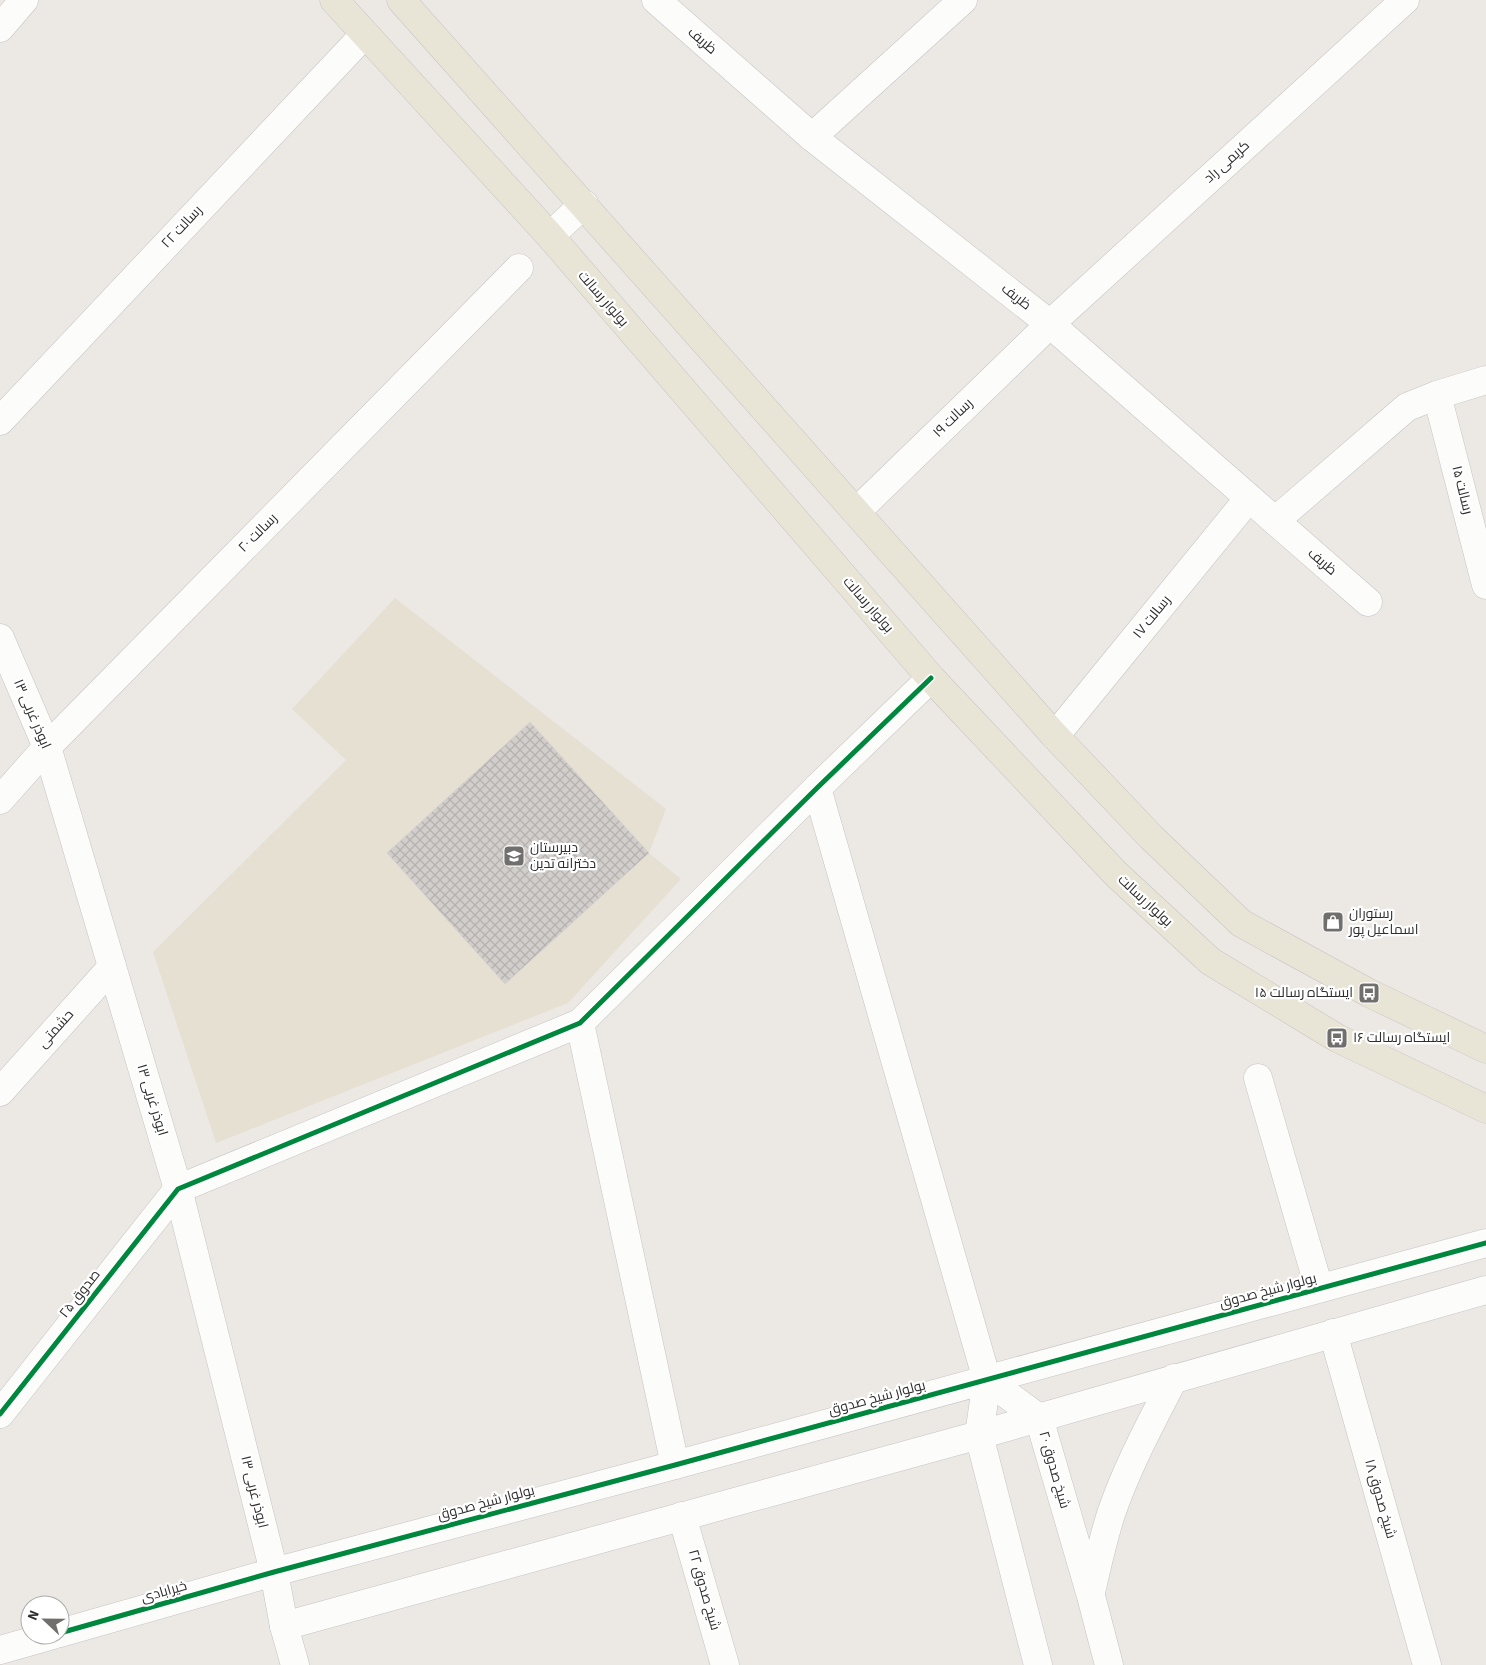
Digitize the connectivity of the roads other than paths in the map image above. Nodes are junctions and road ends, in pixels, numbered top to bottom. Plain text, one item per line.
1 (24, 0) edge
2 (334, 0) edge
3 (401, 0) edge
4 (656, 0) edge
5 (963, 0) edge
6 (1405, 0) edge
7 (0, 28) edge
8 (365, 34) junction
9 (812, 137) junction
10 (584, 204) junction
11 (550, 236) junction
12 (519, 268) dead end
13 (1050, 324) junction
14 (1486, 380) edge
15 (1437, 394) junction
16 (0, 421) edge
17 (1249, 498) junction
18 (856, 512) junction
19 (1275, 521) junction
20 (1486, 585) edge
21 (1368, 602) dead end
22 (0, 638) edge
23 (931, 678) junction
24 (1055, 736) junction
25 (48, 747) junction
26 (817, 788) junction
27 (0, 800) edge
28 (112, 967) junction
29 (580, 1023) junction
30 (1486, 1049) edge
31 (1258, 1078) dead end
32 (0, 1092) edge
33 (1486, 1109) edge
34 (178, 1189) junction
35 (1486, 1243) edge
36 (1319, 1288) junction
37 (1486, 1290) edge
38 (1333, 1333) junction
39 (1174, 1378) junction
40 (987, 1380) junction
41 (0, 1414) edge
42 (1039, 1418) junction
43 (979, 1435) junction
44 (675, 1464) junction
45 (682, 1516) junction
46 (274, 1572) junction
47 (1090, 1596) junction
48 (284, 1626) junction
49 (70, 1630) edge
50 (20, 1644) edge
51 (0, 1650) edge
52 (296, 1665) edge
53 (726, 1665) edge
54 (1038, 1665) edge
55 (1109, 1665) edge
56 (1426, 1665) edge

1 - 7 street
2 - 8 main road, بولوار رسالت
3 - 10 main road
4 - 9 street, ظریف
5 - 9 street
6 - 13 street, کریمی راد
8 - 11 main road, بولوار رسالت
8 - 16 street, رسالت ۲۲
9 - 13 street, ظریف
10 - 11 street
10 - 18 main road
11 - 23 main road, بولوار رسالت
12 - 25 street, رسالت ۲۰
13 - 17 street, ظریف
13 - 18 street, رسالت ۱۹
14 - 15 street
15 - 19 street
15 - 20 street, رسالت ۱۵
17 - 19 street, ظریف
17 - 24 street, رسالت ۱۷
18 - 24 main road
19 - 21 street, ظریف
22 - 25 street, ابوذر غربی ۱۳
23 - 26 street
23 - 33 main road, بولوار رسالت
24 - 30 main road
25 - 27 street, رسالت ۲۰
25 - 28 street, ابوذر غربی ۱۳
26 - 29 street
26 - 40 street
28 - 32 street, حشمتی
28 - 34 street, ابوذر غربی ۱۳
29 - 34 street
29 - 44 street
31 - 36 street
34 - 41 street, صدوق ۲۵
34 - 46 street, ابوذر غربی ۱۳
35 - 36 street, بولوار شیخ صدوق
36 - 40 street, بولوار شیخ صدوق
37 - 38 street
38 - 39 street
38 - 56 street, شیخ صدوق ۱۸
39 - 42 street
39 - 47 street
40 - 42 street, شیخ صدوق ۲۰
40 - 43 street
40 - 44 street, بولوار شیخ صدوق
42 - 43 street
42 - 47 street, شیخ صدوق ۲۰
43 - 45 street
43 - 54 street
44 - 46 street, بولوار شیخ صدوق
45 - 48 street
45 - 53 street, شیخ صدوق ۲۲
46 - 48 street, ابوذر غربی ۱۳
46 - 49 street, خیرابادی
47 - 55 street, شیخ صدوق ۲۰
48 - 52 street, ابوذر غربی ۱۳
50 - 51 street

